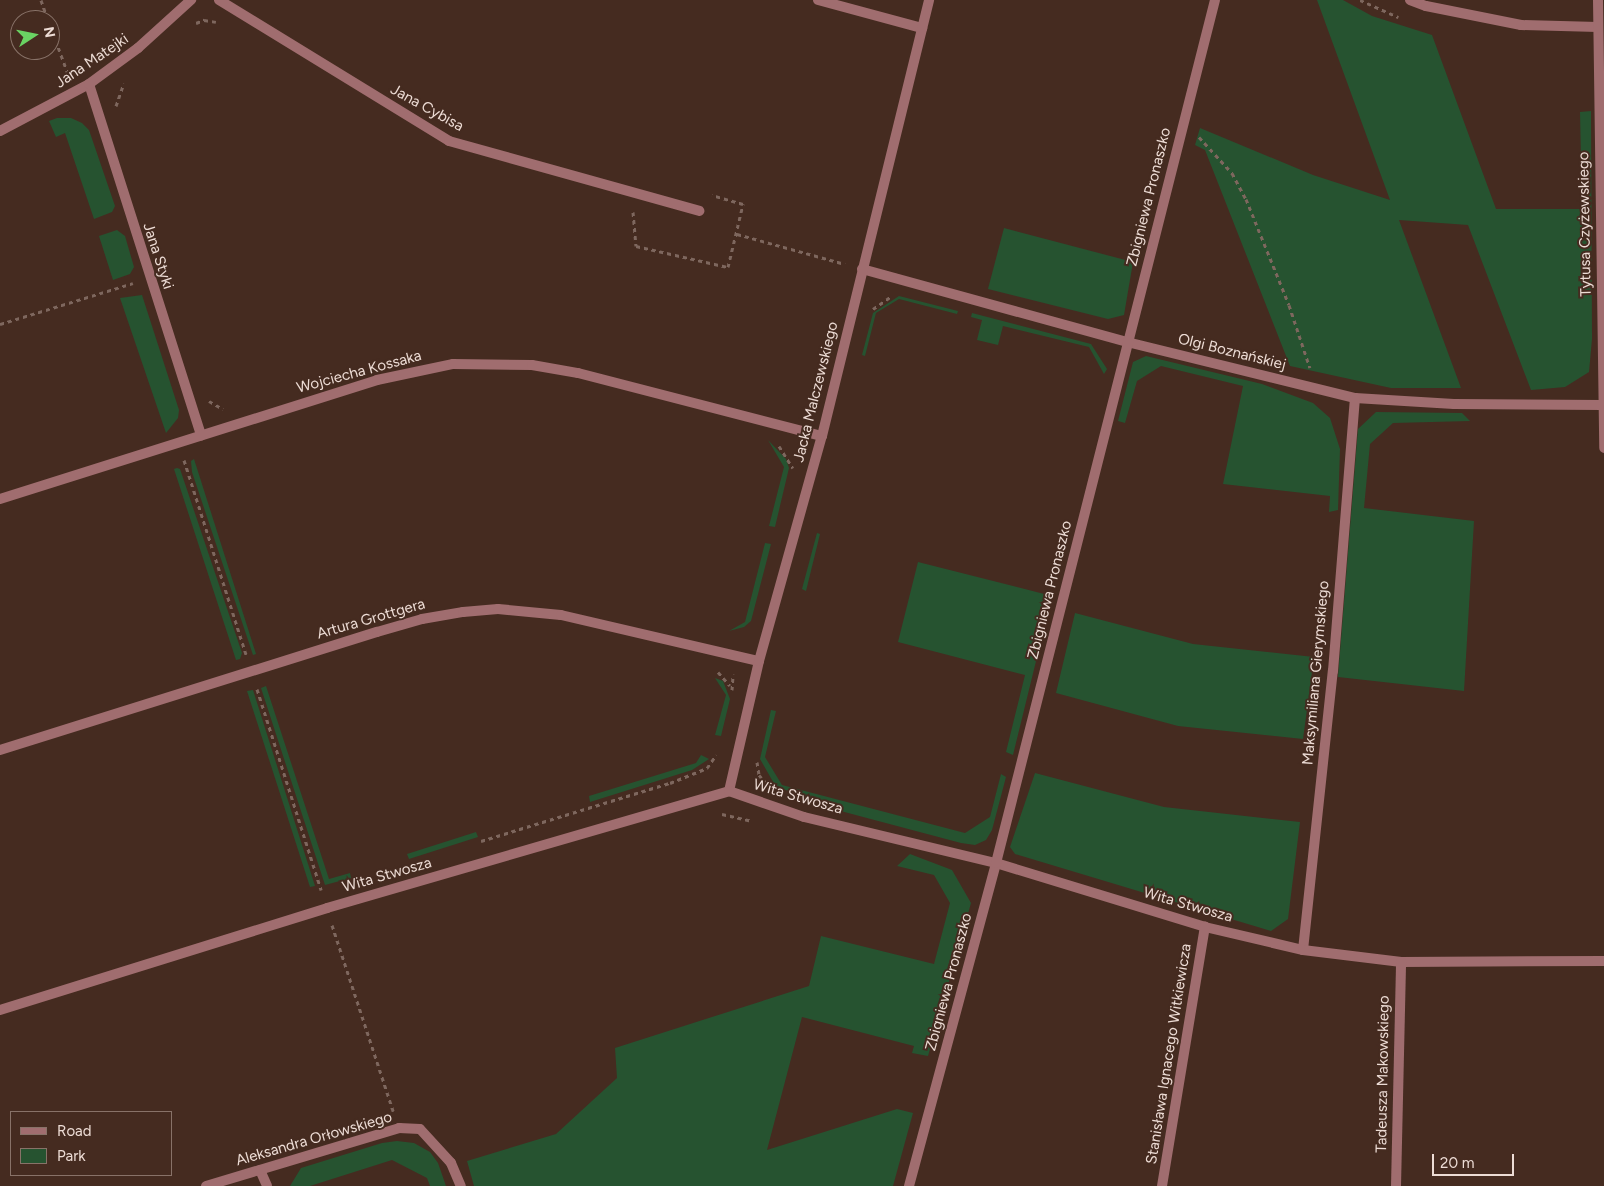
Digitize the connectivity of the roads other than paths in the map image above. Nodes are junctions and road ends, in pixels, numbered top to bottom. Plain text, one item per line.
1 (190, 0) edge
2 (219, 0) edge
3 (818, 0) edge
4 (929, 0) edge
5 (1215, 0) edge
6 (1410, 0) edge
7 (1598, 0) edge
8 (1598, 27) junction
9 (922, 28) junction
10 (88, 84) junction
11 (0, 131) edge
12 (699, 211) dead end
13 (862, 270) junction
14 (1127, 342) junction
15 (1355, 398) junction
16 (1603, 405) edge
17 (201, 436) junction
18 (822, 436) junction
19 (1604, 448) edge
20 (0, 499) edge
21 (760, 662) junction
22 (0, 750) edge
23 (729, 791) junction
24 (996, 863) junction
25 (1205, 926) junction
26 (1303, 950) junction
27 (1604, 961) edge
28 (1401, 962) junction
29 (0, 1010) edge
30 (260, 1170) junction
31 (206, 1186) edge
32 (266, 1186) edge
33 (461, 1186) edge
34 (909, 1186) edge
35 (1162, 1186) edge
36 (1396, 1186) edge

1 - 10 street, Jana Matejki
2 - 12 street, Jana Cybisa
3 - 9 street
4 - 9 street, Jacka Malczewskiego
5 - 14 street, Zbigniewa Pronaszko
6 - 8 street
7 - 8 street, Tytusa Czyżewskiego
8 - 16 street, Tytusa Czyżewskiego
9 - 13 street, Jacka Malczewskiego
10 - 11 street, Jana Matejki
10 - 17 street, Jana Styki
13 - 14 street, Olgi Boznańskiej
13 - 18 street, Jacka Malczewskiego
14 - 15 street, Olgi Boznańskiej
14 - 24 street, Zbigniewa Pronaszko
15 - 16 street, Olgi Boznańskiej
15 - 26 street, Maksymiliana Gierymskiego
16 - 19 street, Tytusa Czyżewskiego
17 - 18 street, Wojciecha Kossaka
17 - 20 street, Wojciecha Kossaka
18 - 21 street, Jacka Malczewskiego
21 - 22 street, Artura Grottgera
21 - 23 street, Jacka Malczewskiego
23 - 24 street, Wita Stwosza
23 - 29 street, Wita Stwosza
24 - 25 street, Wita Stwosza
24 - 34 street, Zbigniewa Pronaszko
25 - 26 street, Wita Stwosza
25 - 35 street, Stanisława Ignacego Witkiewicza
26 - 28 street, Wita Stwosza
27 - 28 street, Wita Stwosza
28 - 36 street, Tadeusza Makowskiego
30 - 31 street, Aleksandra Orłowskiego
30 - 32 street
30 - 33 street, Aleksandra Orłowskiego

